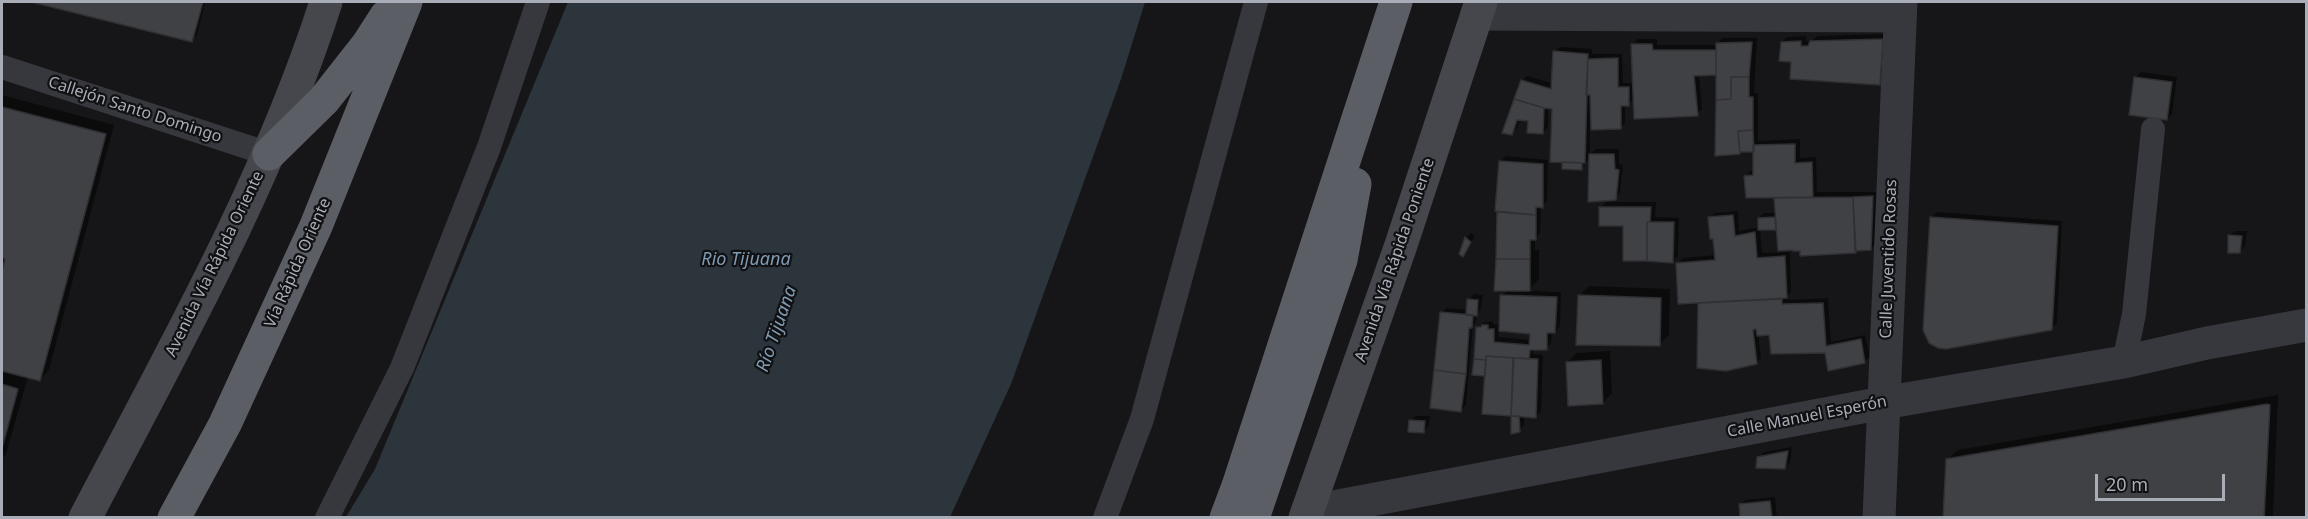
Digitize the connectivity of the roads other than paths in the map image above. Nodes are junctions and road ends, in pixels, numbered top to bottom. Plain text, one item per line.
1 (327, 2) edge
2 (395, 2) edge
3 (406, 2) edge
4 (538, 2) edge
5 (1256, 2) edge
6 (1396, 2) edge
7 (1479, 8) edge
8 (1900, 9) edge
9 (2, 67) edge
10 (1366, 97) junction
11 (2153, 129) dead end
12 (269, 154) junction
13 (2307, 325) edge
14 (2124, 362) junction
15 (1883, 403) junction
16 (1306, 515) edge
17 (85, 518) edge
18 (174, 518) edge
19 (327, 518) edge
20 (1105, 518) edge
21 (1226, 518) edge
22 (1253, 518) edge
23 (1879, 518) edge

1 - 12 main road, Avenida Vía Rápida Oriente
2 - 12 highway
3 - 18 highway, Vía Rápida Oriente
4 - 19 lane
5 - 20 lane
6 - 10 highway
7 - 8 street
7 - 16 main road, Avenida Vía Rápida Poniente
8 - 15 street, Calle Juventido Rosas
9 - 12 lane, Callejón Santo Domingo
10 - 21 highway
10 - 22 highway
11 - 14 lane
12 - 17 main road, Avenida Vía Rápida Oriente
13 - 14 street, Calle Manuel Esperón
14 - 15 street, Calle Manuel Esperón
15 - 16 street, Calle Manuel Esperón
15 - 23 street, Calle Juventido Rosas

